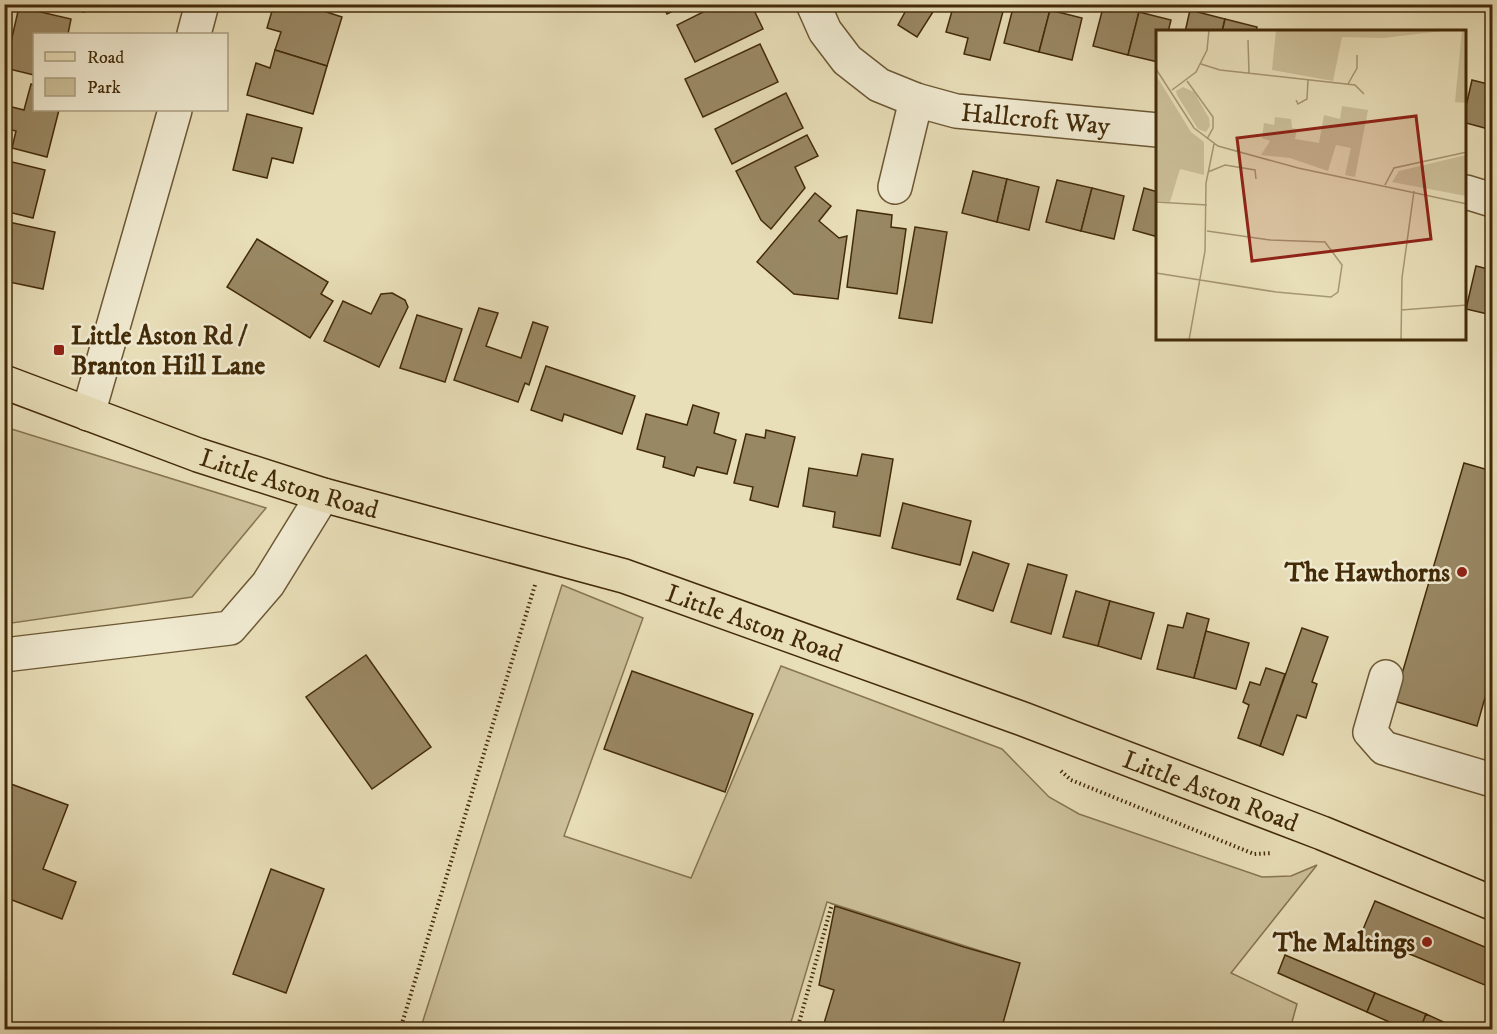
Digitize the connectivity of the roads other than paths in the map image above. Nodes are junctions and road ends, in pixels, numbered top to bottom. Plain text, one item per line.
1 (202, 4) edge
2 (813, 4) edge
3 (194, 33) edge
4 (916, 100) junction
5 (175, 111) edge
6 (1156, 130) edge
7 (895, 187) dead end
8 (1467, 192) edge
9 (1492, 200) edge
10 (4, 382) edge
11 (88, 414) junction
12 (323, 495) junction
13 (4, 656) edge
14 (1386, 676) dead end
15 (1492, 780) edge
16 (1492, 903) edge

1 - 3 street
2 - 4 street, Hallcroft Way
4 - 6 street, Hallcroft Way
4 - 7 street
5 - 11 street
8 - 9 street
10 - 11 main road, Little Aston Road
11 - 12 main road, Little Aston Road
12 - 13 street
12 - 16 main road, Little Aston Road
14 - 15 street

